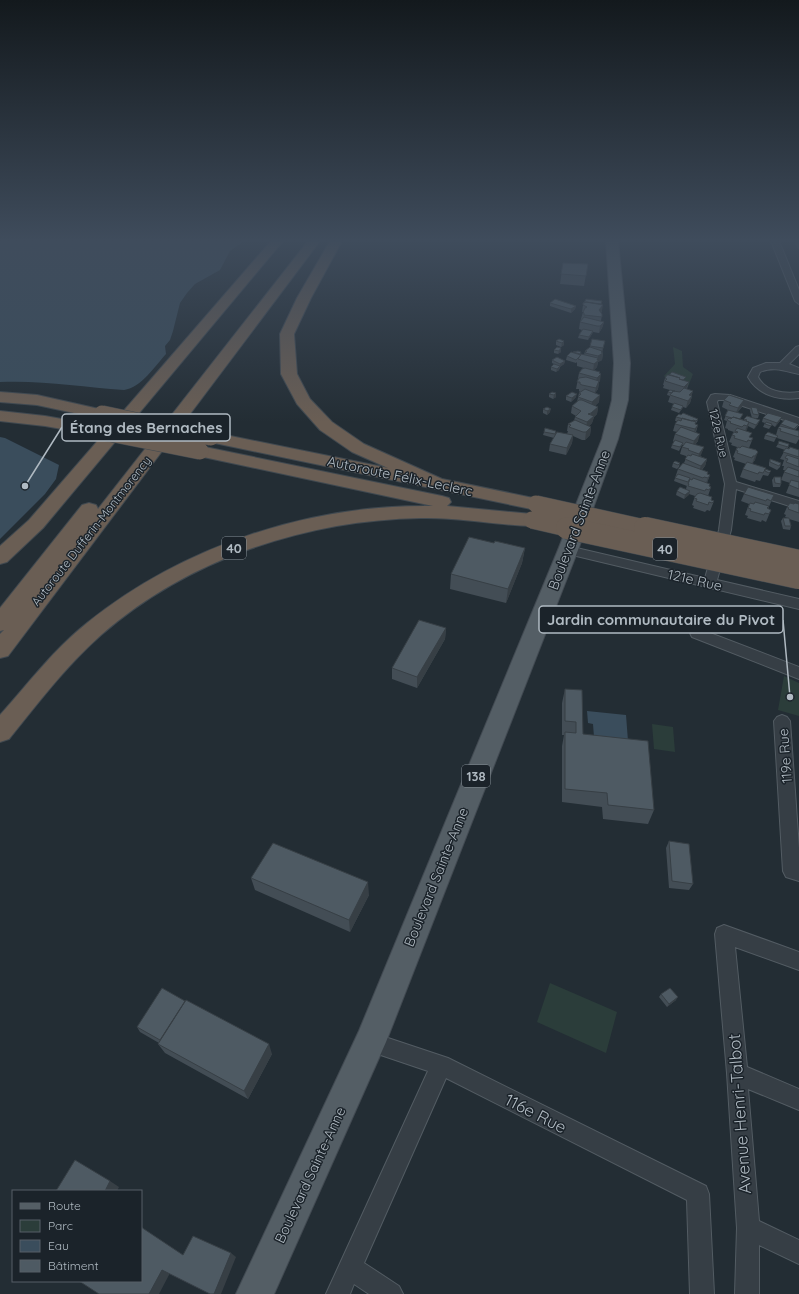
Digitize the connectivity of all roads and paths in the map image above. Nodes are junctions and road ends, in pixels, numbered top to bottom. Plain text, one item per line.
1 (226, 301) edge
2 (252, 301) edge
3 (268, 301) edge
4 (302, 301) edge
5 (617, 301) edge
6 (799, 349) edge
7 (782, 366) junction
8 (799, 371) edge
9 (798, 396) edge
10 (0, 397) edge
11 (0, 416) edge
12 (799, 422) edge
13 (206, 444) junction
14 (438, 484) junction
15 (731, 484) junction
16 (799, 505) edge
17 (534, 512) junction
18 (568, 550) junction
19 (0, 557) edge
20 (799, 561) edge
21 (799, 578) edge
22 (710, 583) junction
23 (799, 604) edge
24 (544, 609) junction
25 (639, 619) dead end
26 (0, 623) edge
27 (697, 633) dead end
28 (0, 650) edge
29 (799, 673) edge
30 (782, 720) dead end
31 (0, 732) edge
32 (793, 793) edge
33 (799, 873) edge
34 (799, 961) edge
35 (370, 1042) junction
36 (441, 1065) junction
37 (737, 1073) junction
38 (799, 1100) edge
39 (748, 1228) junction
40 (799, 1252) edge
41 (350, 1268) junction
42 (255, 1294) edge
43 (338, 1294) edge
44 (391, 1294) edge
45 (702, 1294) edge
46 (747, 1294) edge

1 - 19 highway
2 - 26 highway, Autoroute Dufferin-Montmorency
3 - 28 highway, Autoroute Dufferin-Montmorency
4 - 14 highway
5 - 18 main road, Boulevard Sainte-Anne / 138
6 - 7 street
7 - 8 street
7 - 9 street
10 - 13 highway, Autoroute Félix-Leclerc / 40, bridge
11 - 13 highway, bridge
12 - 15 street, 122e Rue
13 - 14 highway, Autoroute Félix-Leclerc / 40
13 - 17 highway
14 - 17 highway, Autoroute Félix-Leclerc / 40
15 - 16 street
15 - 22 street, 122e Rue
17 - 20 highway, Autoroute Félix-Leclerc / 40, bridge
17 - 21 highway, Autoroute Félix-Leclerc / 40, bridge
17 - 31 highway, 40
18 - 22 street, 121e Rue
18 - 24 main road, Boulevard Sainte-Anne / 138
22 - 23 street, 121e Rue
24 - 25 lane
24 - 35 main road, Boulevard Sainte-Anne / 138
27 - 29 street
30 - 32 street, 119e Rue
32 - 33 street, 119e Rue
34 - 37 street, Avenue Henri-Talbot
35 - 36 street, 116e Rue
35 - 42 main road, Boulevard Sainte-Anne / 138
36 - 41 street
36 - 45 street, 116e Rue
37 - 38 street
37 - 39 street, Avenue Henri-Talbot
39 - 40 street
39 - 46 street, Avenue Henri-Talbot
41 - 43 street
41 - 44 street

